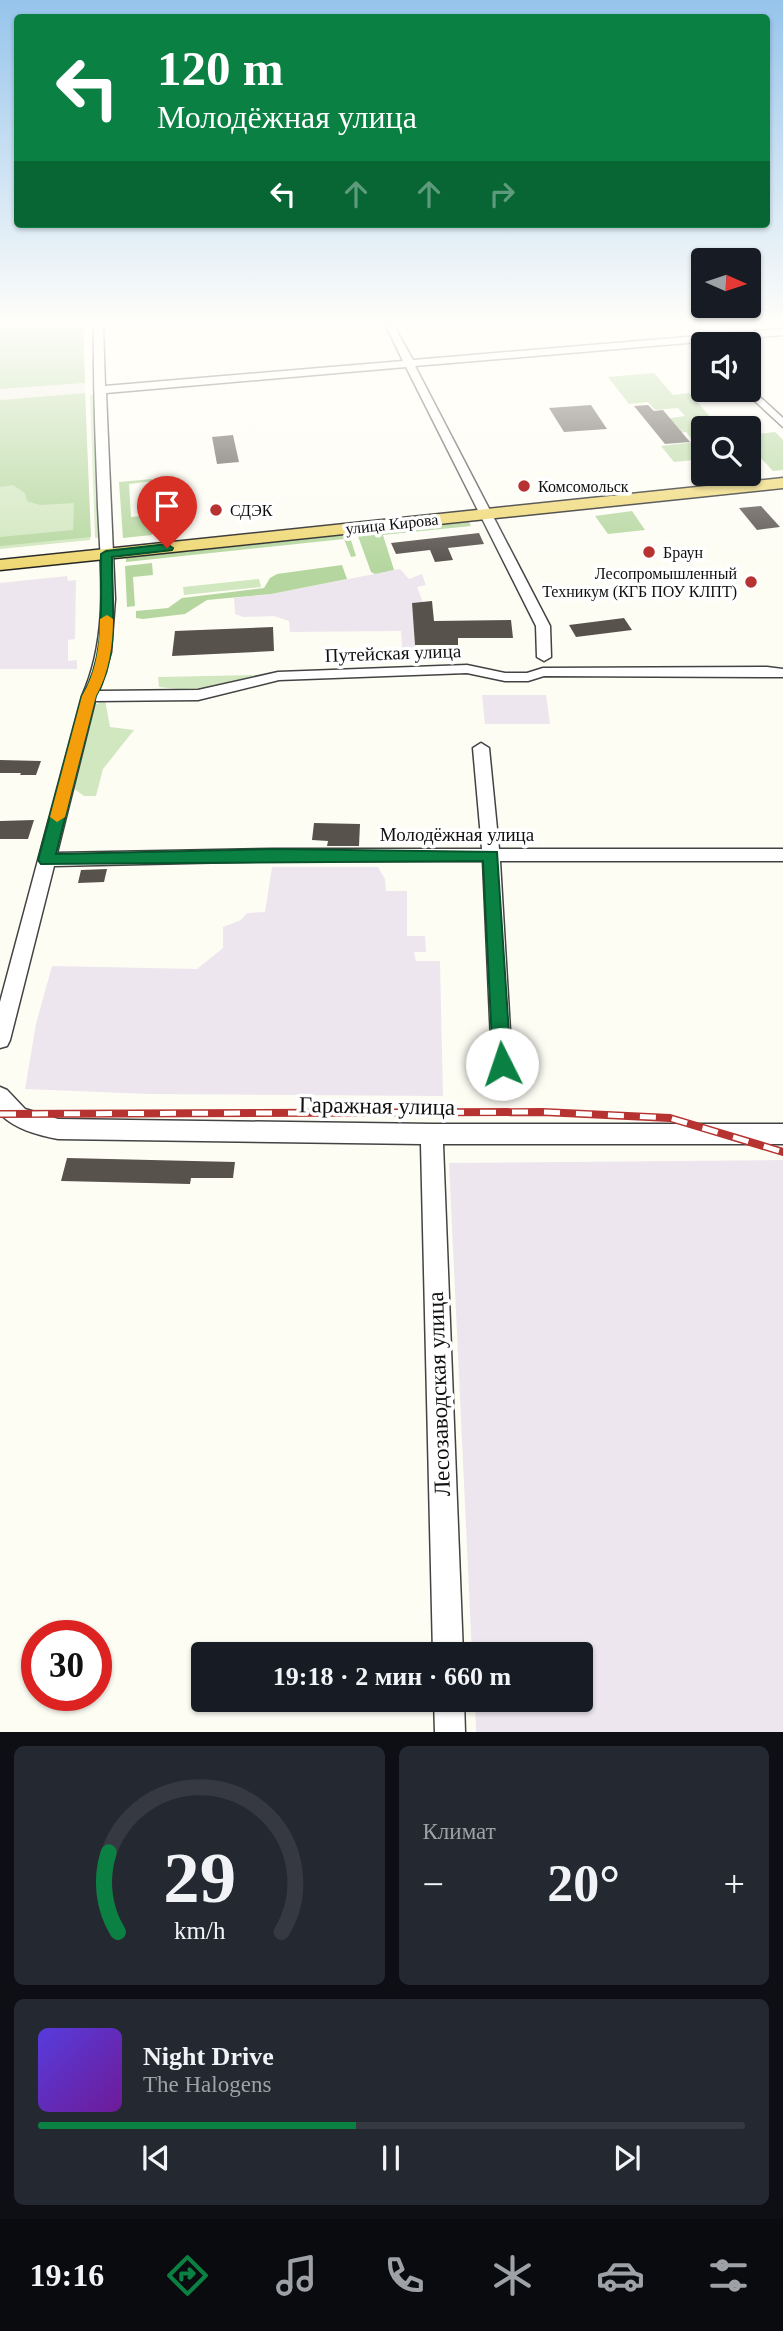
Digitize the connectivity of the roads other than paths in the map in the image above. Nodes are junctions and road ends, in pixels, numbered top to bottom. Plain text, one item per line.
1 (101, 407) edge
2 (430, 407) edge
3 (765, 407) edge
4 (783, 425) edge
5 (783, 483) edge
6 (485, 515) junction
7 (106, 554) junction
8 (0, 565) edge
9 (544, 657) dead end
10 (783, 673) edge
11 (89, 696) junction
12 (481, 748) dead end
13 (783, 855) edge
14 (491, 856) junction
15 (46, 860) junction
16 (0, 1040) edge
17 (502, 1064) dead end
18 (0, 1096) edge
19 (432, 1134) junction
20 (783, 1134) edge
21 (447, 1642) edge
22 (449, 1712) edge
23 (450, 1732) edge

1 - 7 street
2 - 6 street
3 - 4 street
5 - 6 main road, улица Кирова
6 - 7 main road, улица Кирова
6 - 9 street
7 - 8 main road, улица Кирова
7 - 11 street
10 - 11 street, Путейская улица
11 - 15 street
12 - 14 street
13 - 14 street, Молодёжная улица
14 - 15 street, Молодёжная улица
14 - 17 street
15 - 16 street
18 - 19 street, Гаражная улица
19 - 20 street, Гаражная улица
19 - 21 street, Лесозаводская улица
22 - 23 street

